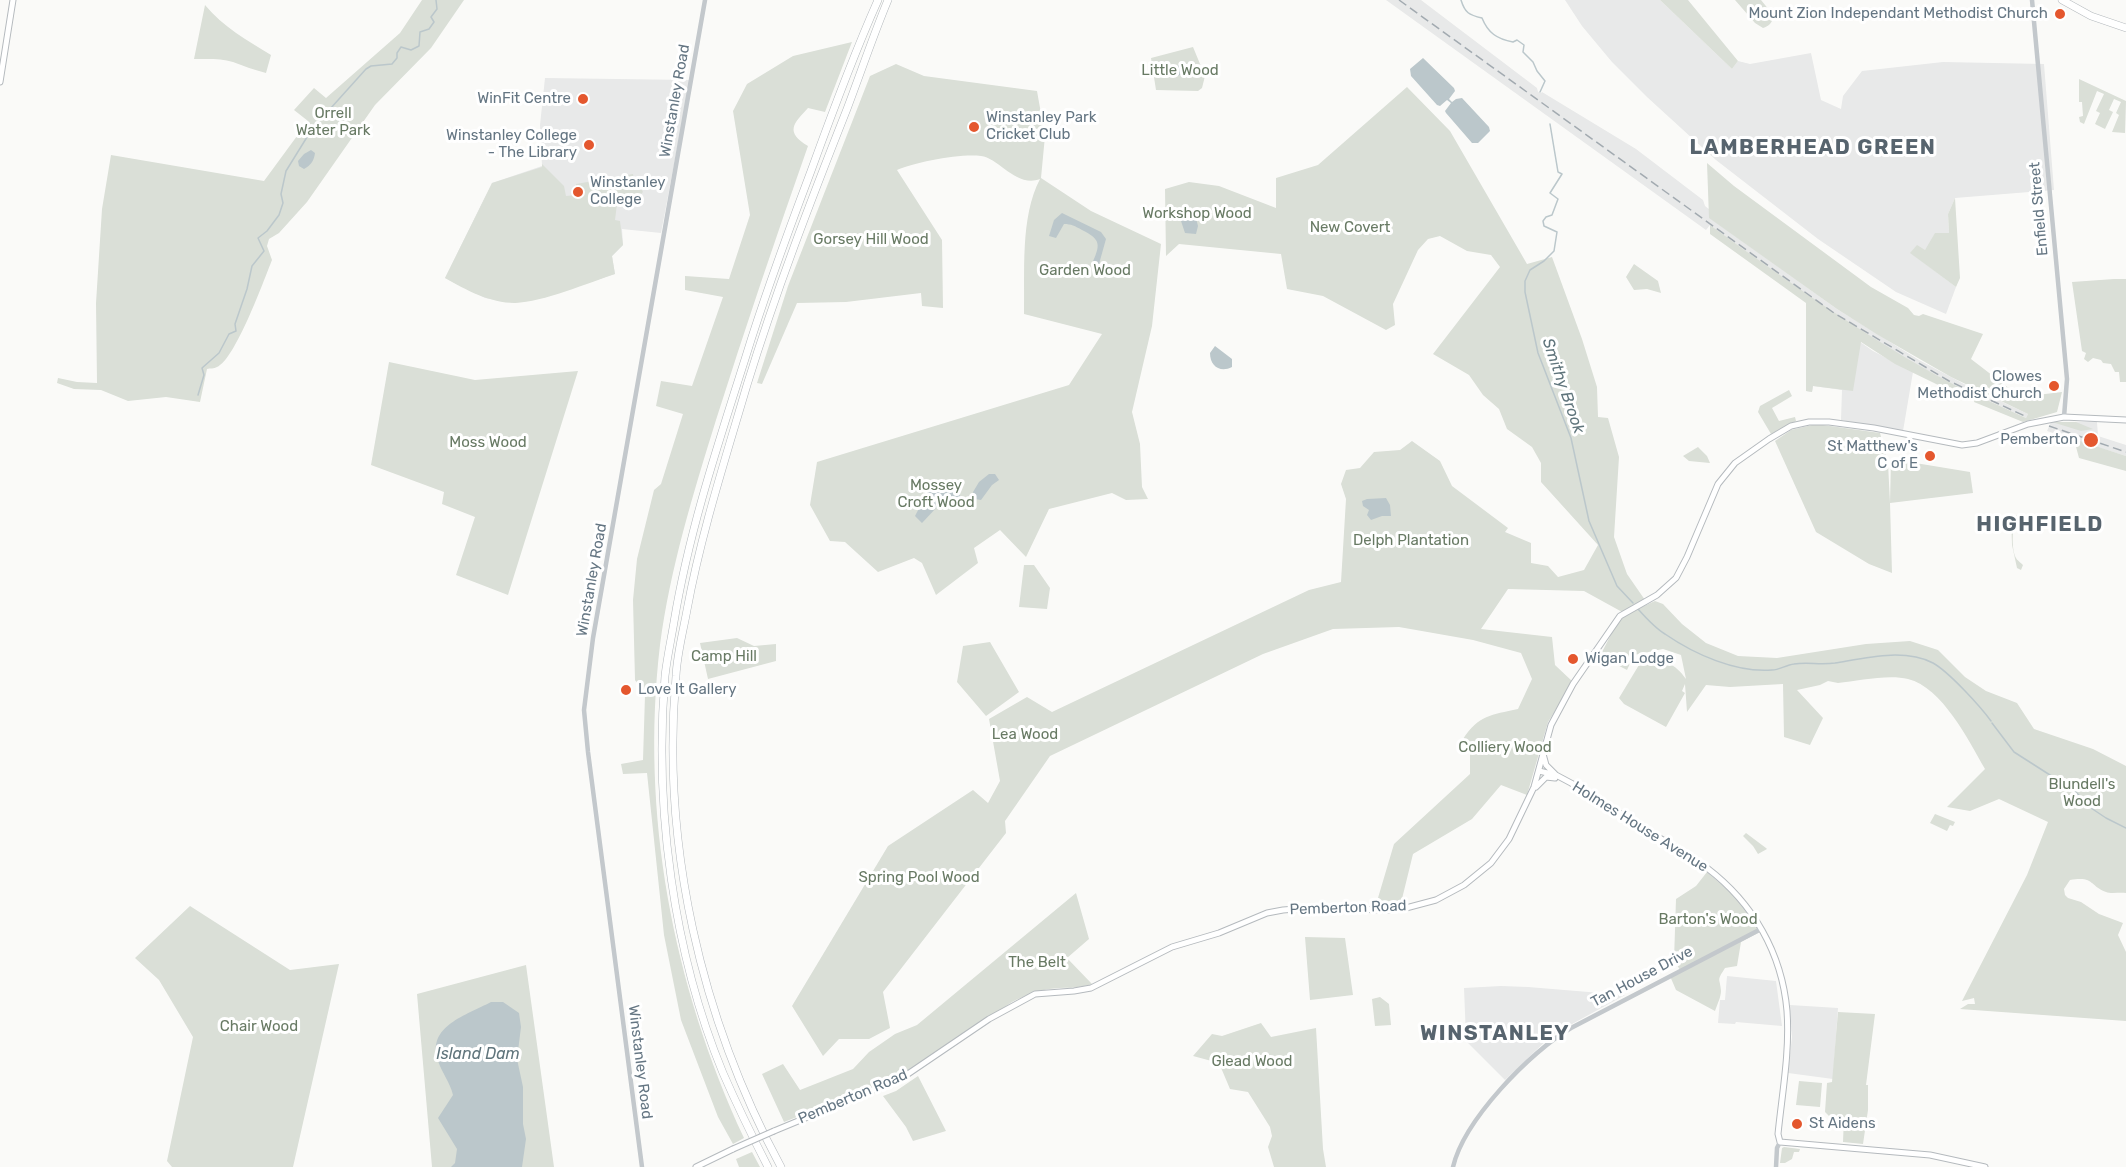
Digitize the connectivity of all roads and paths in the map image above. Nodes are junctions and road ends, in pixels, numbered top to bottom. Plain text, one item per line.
1 (12, 0) edge
2 (705, 0) edge
3 (878, 0) edge
4 (888, 0) edge
5 (2032, 0) edge
6 (2062, 0) edge
7 (2126, 28) edge
8 (0, 82) edge
9 (2064, 417) junction
10 (2126, 420) edge
11 (1543, 753) junction
12 (1539, 771) junction
13 (1556, 775) junction
14 (1571, 783) junction
15 (1532, 794) junction
16 (1761, 929) junction
17 (1780, 1142) junction
18 (642, 1167) edge
19 (696, 1167) edge
20 (768, 1167) edge
21 (781, 1167) edge
22 (1453, 1167) edge
23 (1776, 1167) edge
24 (1985, 1167) edge

1 - 8 main road
2 - 18 street, Winstanley Road
3 - 20 highway
4 - 21 highway
5 - 9 street, Enfield Street
6 - 7 highway
9 - 10 main road, Pemberton Road
9 - 11 main road, Pemberton Road
11 - 12 main road, Pemberton Road
11 - 13 main road
12 - 13 main road, Holmes House Avenue
12 - 15 main road, Pemberton Road
13 - 14 main road, Holmes House Avenue
14 - 15 main road
14 - 16 main road, Holmes House Avenue
15 - 19 main road, Pemberton Road, bridge
16 - 17 main road, Holmes House Avenue
16 - 22 street, Tan House Drive
17 - 23 street, Holmes House Avenue
17 - 24 main road

